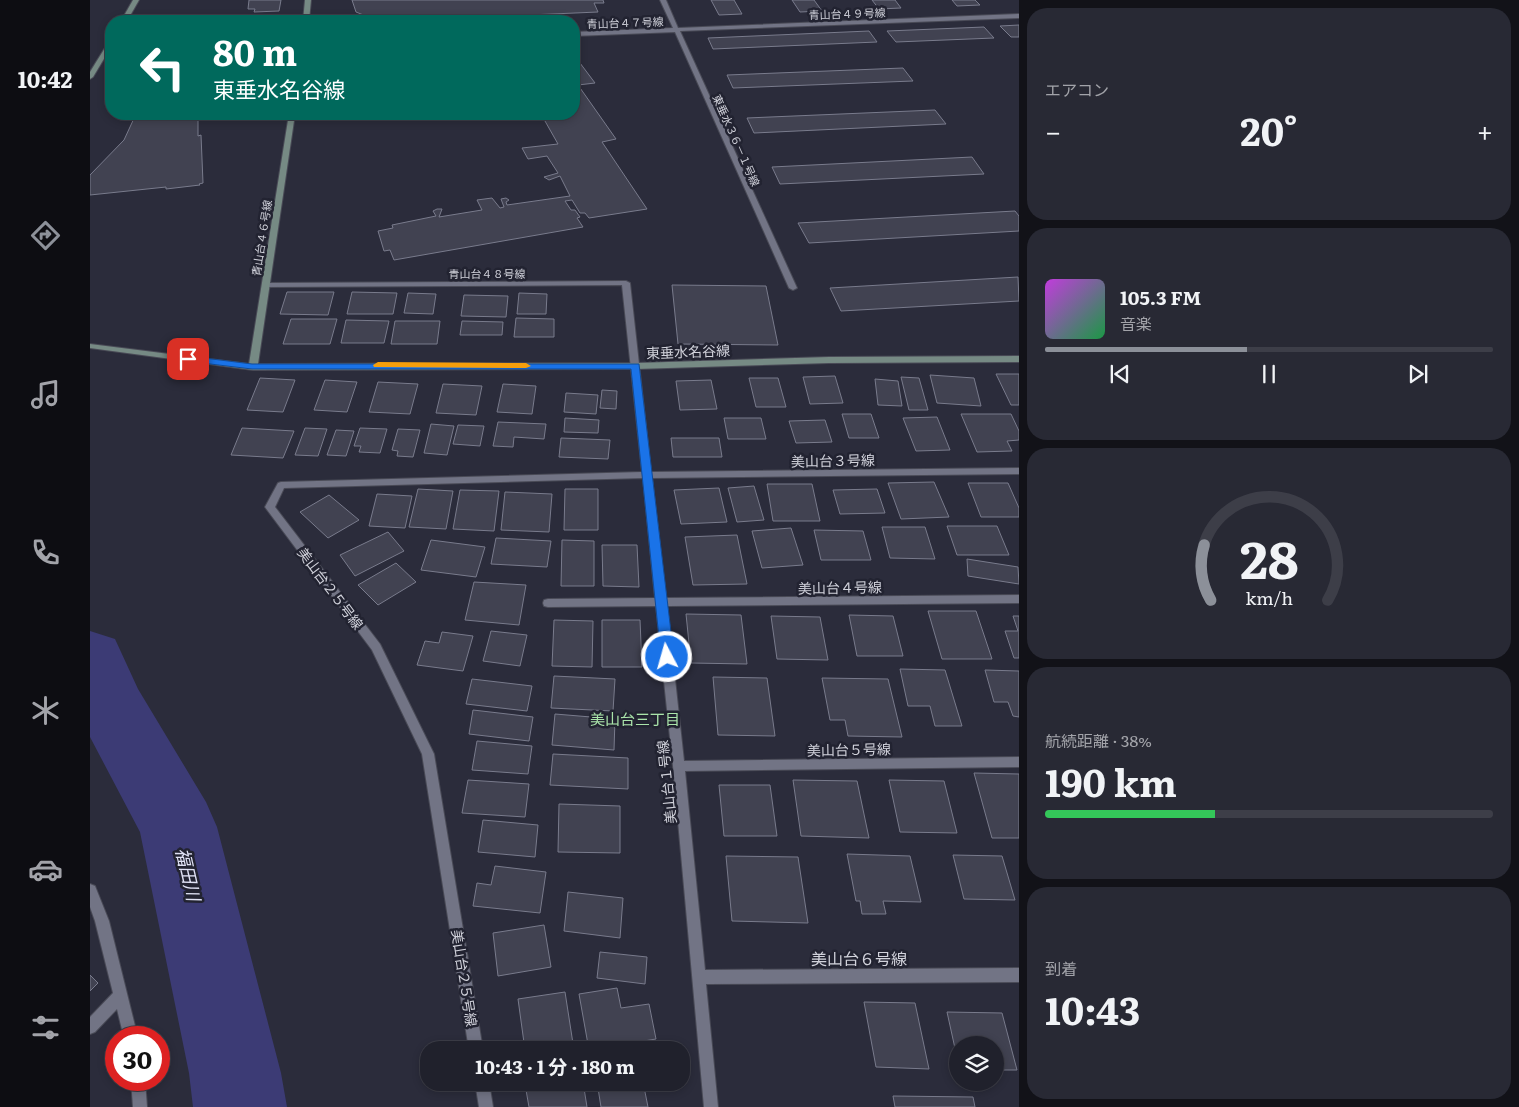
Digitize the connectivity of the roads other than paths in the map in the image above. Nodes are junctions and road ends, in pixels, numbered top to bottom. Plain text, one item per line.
1 (136, 0) edge
2 (308, 0) edge
3 (664, 0) edge
4 (127, 15) edge
5 (307, 15) edge
6 (1019, 16) edge
7 (676, 30) junction
8 (580, 34) edge
9 (105, 52) edge
10 (90, 77) edge
11 (291, 120) edge
12 (265, 285) junction
13 (793, 288) dead end
14 (90, 346) edge
15 (1019, 359) edge
16 (252, 366) junction
17 (636, 366) junction
18 (1019, 471) edge
19 (647, 475) junction
20 (1019, 599) edge
21 (661, 602) junction
22 (548, 603) dead end
23 (1019, 762) edge
24 (680, 766) junction
25 (90, 890) edge
26 (1019, 975) edge
27 (699, 977) junction
28 (121, 996) junction
29 (128, 1026) edge
30 (90, 1027) edge
31 (475, 1041) edge
32 (139, 1091) edge
33 (483, 1091) edge
34 (140, 1107) edge
35 (486, 1107) edge
36 (711, 1107) edge

1 - 4 street
2 - 5 street
3 - 7 street, 東垂水３６－１号線
6 - 7 street, 青山台４９号線
7 - 8 street, 青山台４７号線
7 - 13 street, 東垂水３６－１号線
9 - 10 street
11 - 12 street, 青山台４６号線
12 - 16 street, 青山台４６号線
12 - 17 street, 青山台４８号線
14 - 16 street, 東垂水名谷線
15 - 17 street, 東垂水名谷線
16 - 17 street, 東垂水名谷線
17 - 19 street, 美山台１号線
18 - 19 street, 美山台３号線
19 - 21 street, 美山台１号線
19 - 31 street, 美山台２５号線
20 - 21 street, 美山台４号線
21 - 22 street, 美山台４号線
21 - 24 street, 美山台１号線
23 - 24 street, 美山台５号線
24 - 27 street, 美山台１号線
25 - 28 street
26 - 27 street, 美山台６号線
27 - 36 street, 美山台１号線
28 - 29 street
28 - 30 street
32 - 34 street
33 - 35 street

